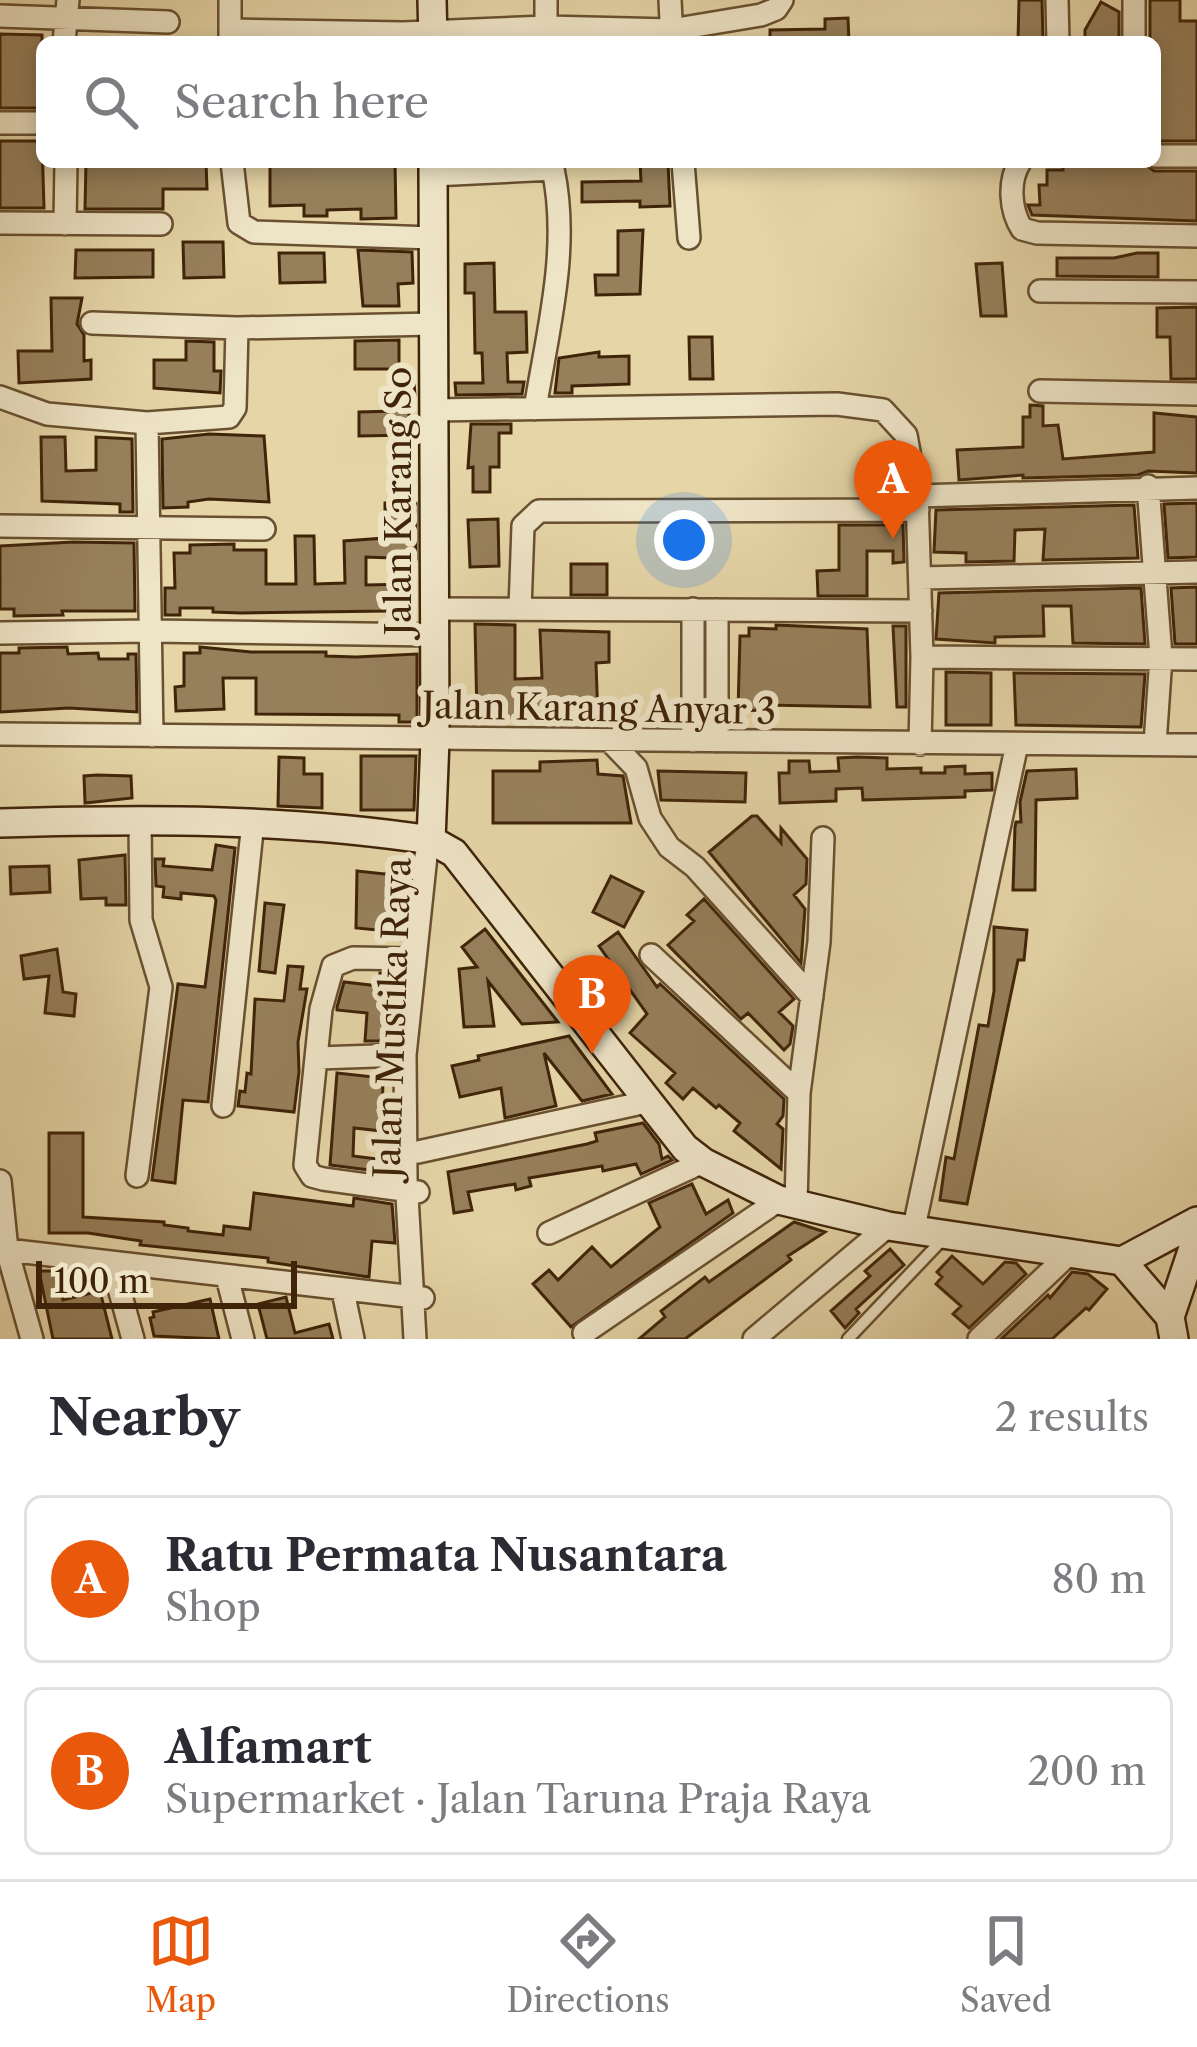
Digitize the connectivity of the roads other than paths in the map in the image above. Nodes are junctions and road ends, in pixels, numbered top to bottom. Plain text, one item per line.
1 (230, 0) edge
2 (432, 0) edge
3 (547, 0) edge
4 (670, 0) edge
5 (782, 0) edge
6 (1057, 0) edge
7 (1134, 0) edge
8 (63, 8) edge
9 (0, 16) edge
10 (168, 22) dead end
11 (546, 27) junction
12 (230, 36) edge
13 (433, 36) edge
14 (444, 36) edge
15 (672, 36) edge
16 (1058, 36) edge
17 (1134, 36) edge
18 (0, 123) edge
19 (36, 123) edge
20 (1161, 156) edge
21 (1197, 156) edge
22 (66, 168) edge
23 (233, 168) edge
24 (433, 168) edge
25 (560, 168) edge
26 (683, 168) edge
27 (1018, 168) edge
28 (0, 223) edge
29 (65, 224) junction
30 (161, 224) dead end
31 (1197, 236) edge
32 (433, 238) junction
33 (689, 238) dead end
34 (1040, 291) dead end
35 (1197, 292) edge
36 (92, 323) dead end
37 (434, 325) junction
38 (237, 328) junction
39 (1040, 391) dead end
40 (1197, 394) edge
41 (0, 397) edge
42 (536, 409) junction
43 (434, 410) junction
44 (147, 423) junction
45 (1148, 486) junction
46 (1197, 488) edge
47 (917, 503) junction
48 (0, 526) edge
49 (264, 529) dead end
50 (149, 530) junction
51 (1154, 571) junction
52 (1197, 572) edge
53 (920, 578) junction
54 (520, 609) junction
55 (693, 609) junction
56 (717, 610) junction
57 (921, 611) junction
58 (435, 622) junction
59 (151, 631) junction
60 (0, 634) edge
61 (922, 656) junction
62 (1161, 657) junction
63 (1197, 659) edge
64 (0, 734) edge
65 (152, 736) junction
66 (435, 740) junction
67 (693, 741) junction
68 (717, 741) junction
69 (611, 742) junction
70 (920, 744) junction
71 (1017, 744) junction
72 (1155, 744) junction
73 (1197, 745) edge
74 (140, 819) junction
75 (253, 822) junction
76 (0, 823) edge
77 (823, 838) dead end
78 (431, 840) junction
79 (651, 955) dead end
80 (415, 959) junction
81 (812, 997) junction
82 (405, 1055) junction
83 (318, 1058) junction
84 (799, 1093) junction
85 (651, 1102) junction
86 (223, 1106) dead end
87 (412, 1152) junction
88 (704, 1162) junction
89 (137, 1175) dead end
90 (0, 1181) edge
91 (412, 1192) junction
92 (788, 1202) junction
93 (1197, 1221) edge
94 (901, 1229) junction
95 (549, 1233) dead end
96 (1197, 1236) edge
97 (944, 1238) junction
98 (4, 1247) edge
99 (1069, 1254) junction
100 (1122, 1261) junction
101 (112, 1263) junction
102 (227, 1277) junction
103 (343, 1291) junction
104 (417, 1298) junction
105 (1172, 1328) edge
106 (584, 1333) dead end
107 (32, 1339) edge
108 (133, 1339) edge
109 (243, 1339) edge
110 (353, 1339) edge
111 (415, 1339) edge
112 (427, 1339) edge
113 (754, 1339) edge
114 (848, 1339) edge
115 (979, 1339) edge

1 - 12 street
2 - 13 street
3 - 11 street
4 - 15 street
5 - 15 street
6 - 16 street
7 - 17 street
8 - 9 street
8 - 10 street
11 - 14 street
11 - 15 street
18 - 19 street
20 - 21 street
22 - 29 street
23 - 32 street
24 - 32 street, Jalan Karang So
25 - 42 street
26 - 33 street
27 - 31 street
28 - 29 street
29 - 30 street
32 - 37 street, Jalan Karang So
34 - 35 street
36 - 38 street
37 - 38 street
37 - 43 street, Jalan Karang So
38 - 44 street
39 - 40 street
41 - 44 street
42 - 43 street
42 - 47 street
43 - 58 street, Jalan Karang So
44 - 50 street
45 - 46 street
45 - 47 street
45 - 51 street
47 - 53 street
47 - 54 street
48 - 50 street
49 - 50 street
50 - 59 street
51 - 52 street
51 - 53 street
51 - 62 street
53 - 57 street
54 - 55 street
54 - 58 street
55 - 56 street
55 - 67 street
56 - 57 street
56 - 68 street
57 - 61 street
58 - 59 street
58 - 66 street, Jalan Karang So
59 - 60 street
59 - 65 street
61 - 62 street
61 - 70 street
62 - 63 street
62 - 72 street
64 - 65 street, Jalan Karang Anyar 3
65 - 66 street, Jalan Karang Anyar 3
66 - 69 street, Jalan Karang Anyar 3
66 - 78 street, Jalan Karang So
67 - 68 street, Jalan Karang Anyar 3
67 - 69 street, Jalan Karang Anyar 3
68 - 70 street, Jalan Karang Anyar 3
69 - 81 street
70 - 71 street, Jalan Karang Anyar 3
71 - 72 street, Jalan Karang Anyar 3
71 - 94 street
72 - 73 street, Jalan Karang Anyar 3
74 - 75 street
74 - 76 street
74 - 89 street
75 - 78 street
75 - 86 street
77 - 81 street
78 - 80 street, Jalan Mustika Raya
78 - 85 street
78 - 87 street, Jalan Mustika Raya
79 - 84 street
80 - 82 street, Jalan Mustika Raya
80 - 83 street
81 - 84 street
82 - 83 street
82 - 87 street, Jalan Mustika Raya
83 - 91 street
84 - 92 street
85 - 87 street
85 - 88 street
87 - 91 street, Jalan Mustika Raya
88 - 92 street
88 - 95 street
90 - 98 street
91 - 104 street, Jalan Mustika Raya
92 - 94 street
92 - 106 street
93 - 100 street
94 - 97 street
94 - 113 street
96 - 105 street
97 - 99 street
97 - 114 lane
98 - 101 street
98 - 107 street
99 - 100 street
99 - 115 street
100 - 105 street
101 - 102 street
101 - 108 street
102 - 103 street
102 - 109 street
103 - 104 street
103 - 110 street
104 - 111 street, Jalan Mustika Raya
104 - 112 street, Jalan Mustika Raya

